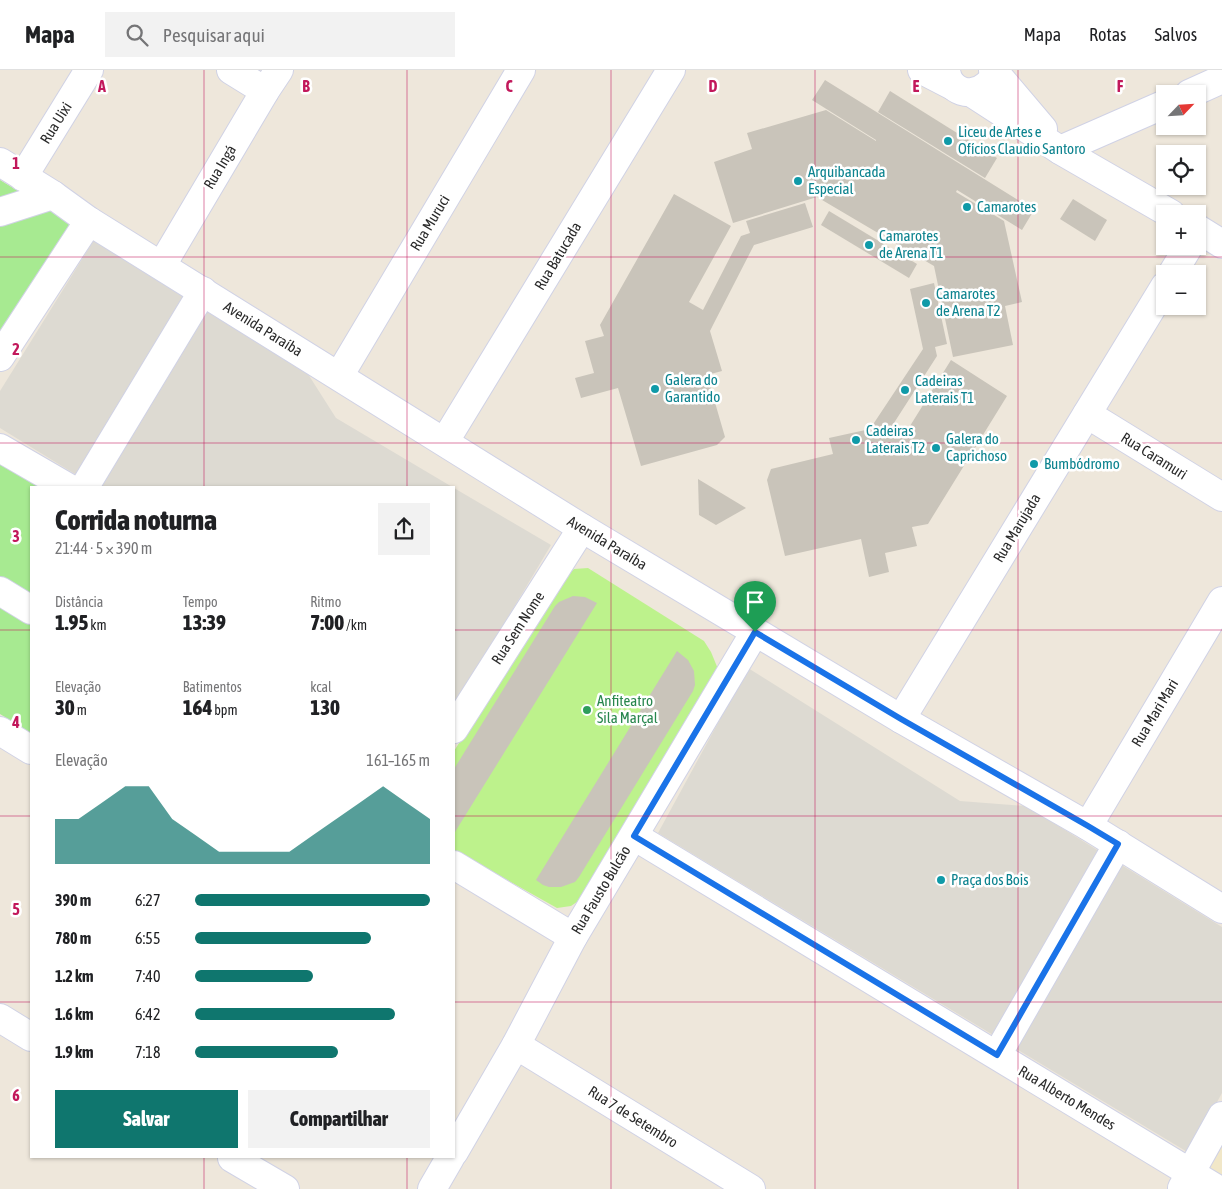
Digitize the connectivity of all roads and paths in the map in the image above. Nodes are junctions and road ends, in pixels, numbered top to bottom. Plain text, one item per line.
1 (89, 70) edge
2 (231, 70) edge
3 (521, 70) edge
4 (671, 70) edge
5 (922, 70) edge
6 (993, 70) edge
7 (1222, 79) edge
8 (272, 80) edge
9 (957, 83) edge
10 (1206, 86) edge
11 (1156, 108) edge
12 (1060, 150) junction
13 (0, 162) edge
14 (24, 177) junction
15 (53, 195) junction
16 (1156, 205) edge
17 (0, 212) edge
18 (89, 221) junction
19 (1206, 238) edge
20 (1222, 244) edge
21 (162, 265) junction
22 (203, 291) junction
23 (1156, 301) edge
24 (0, 357) edge
25 (339, 376) junction
26 (1087, 414) junction
27 (445, 441) junction
28 (0, 448) edge
29 (66, 486) edge
30 (85, 486) edge
31 (1222, 496) edge
32 (582, 528) junction
33 (0, 591) edge
34 (1222, 601) edge
35 (30, 609) edge
36 (755, 632) junction
37 (901, 719) junction
38 (455, 725) edge
39 (0, 731) edge
40 (30, 749) edge
41 (1088, 826) junction
42 (634, 836) junction
43 (1118, 844) junction
44 (455, 866) edge
45 (1222, 908) edge
46 (573, 937) junction
47 (0, 1018) edge
48 (30, 1036) edge
49 (516, 1045) junction
50 (997, 1055) junction
51 (1222, 1116) edge
52 (455, 1150) edge
53 (232, 1158) edge
54 (450, 1158) edge
55 (1186, 1181) edge
56 (285, 1189) edge
57 (432, 1189) edge
58 (750, 1189) edge
59 (1218, 1189) edge

1 - 14 street, Rua Uixi
2 - 8 street
3 - 25 street, Rua Muruci
4 - 27 street, Rua Batucada
5 - 9 street
6 - 9 street
6 - 12 street
7 - 10 street
8 - 21 street, Rua Ingá
9 - 12 street
11 - 12 street
12 - 16 street
13 - 14 street, Avenida Paraíba
14 - 15 street, Avenida Paraíba
15 - 17 street
15 - 18 street, Avenida Paraíba
18 - 21 street, Avenida Paraíba
18 - 24 street
19 - 20 street
21 - 22 street, Avenida Paraíba
22 - 25 street, Avenida Paraíba
22 - 30 street
23 - 26 street, Rua Marujada
25 - 27 street, Avenida Paraíba
26 - 31 street, Rua Caramuri
26 - 37 street, Rua Marujada
27 - 32 street, Avenida Paraíba
28 - 29 street
32 - 36 street, Avenida Paraíba
32 - 38 street, Rua Sem Nome
33 - 35 street
34 - 41 street, Rua Mari Mari
36 - 37 street, Avenida Paraíba
36 - 42 street, Rua Fausto Bulcão
37 - 41 street, Avenida Paraíba
39 - 40 street
41 - 43 street, Avenida Paraíba
42 - 46 street, Rua Fausto Bulcão
42 - 50 street, Rua Alberto Mendes
43 - 45 street, Avenida Paraíba
43 - 50 street
44 - 46 street
46 - 49 street, Rua Fausto Bulcão
47 - 48 street
49 - 52 street, Rua Fausto Bulcão
49 - 58 street, Rua 7 de Setembro
50 - 55 street, Rua Alberto Mendes
51 - 55 street
53 - 56 street
54 - 57 street
55 - 59 street, Rua Alberto Mendes

